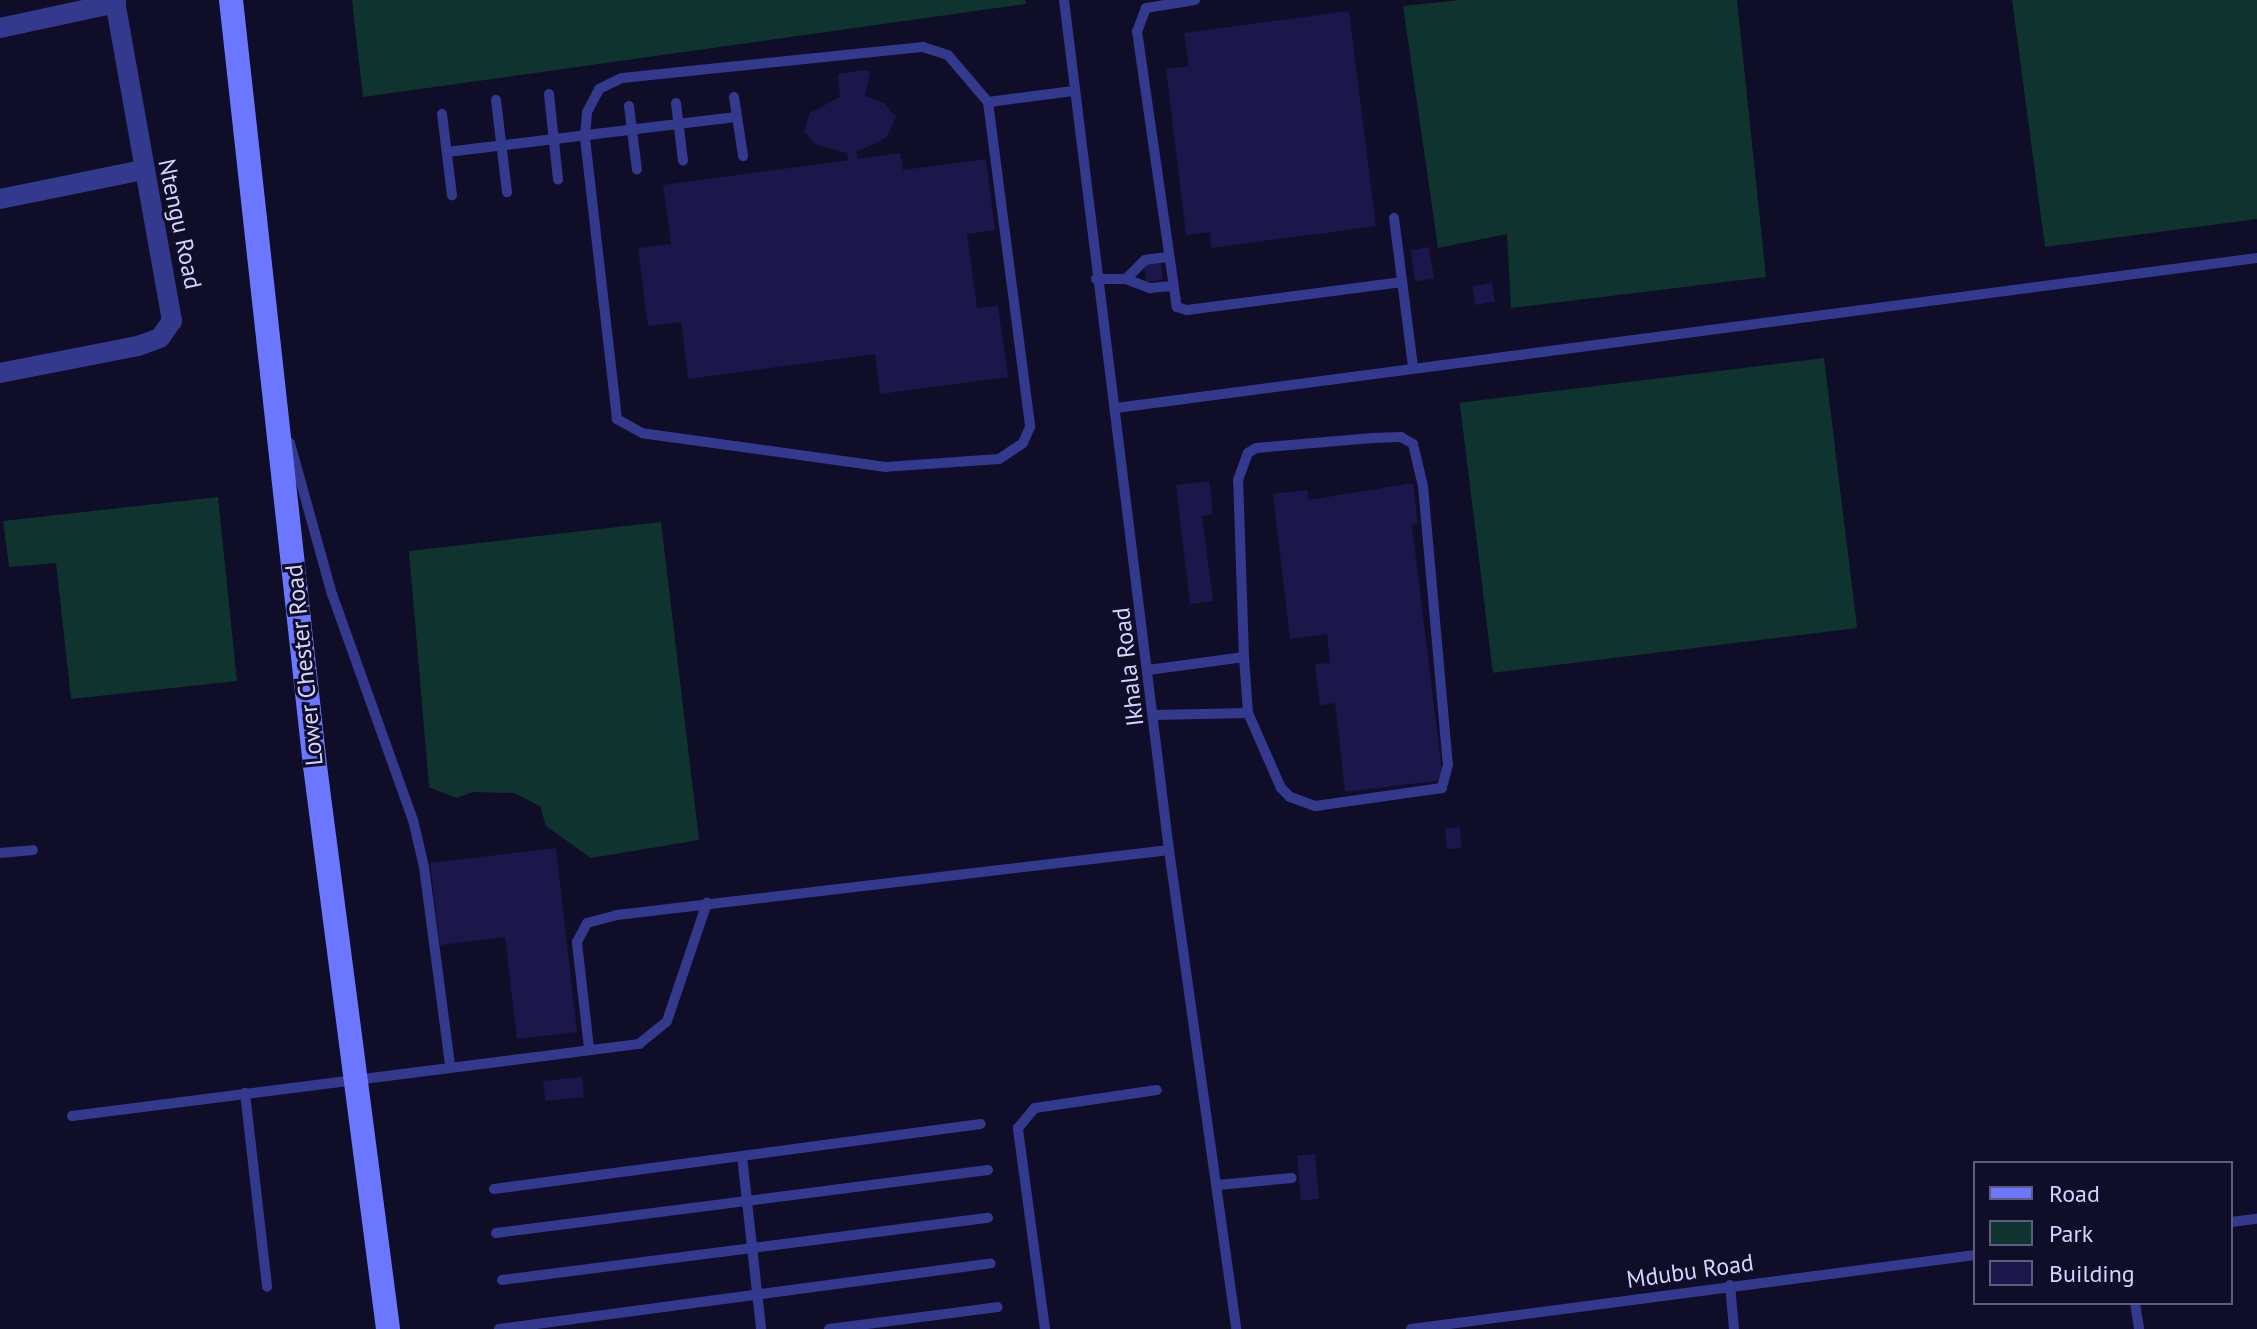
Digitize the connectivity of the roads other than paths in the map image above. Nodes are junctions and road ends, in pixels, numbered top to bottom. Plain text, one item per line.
1 (231, 0) edge
2 (1064, 0) edge
3 (1195, 0) edge
4 (116, 1) edge
5 (0, 28) edge
6 (1073, 91) junction
7 (549, 94) dead end
8 (734, 97) dead end
9 (496, 100) dead end
10 (988, 102) junction
11 (676, 103) dead end
12 (629, 106) dead end
13 (442, 114) dead end
14 (736, 117) junction
15 (678, 123) junction
16 (632, 127) junction
17 (585, 136) junction
18 (553, 137) junction
19 (502, 144) junction
20 (447, 152) junction
21 (743, 156) dead end
22 (683, 161) dead end
23 (142, 170) junction
24 (637, 170) dead end
25 (558, 180) dead end
26 (507, 192) dead end
27 (452, 195) dead end
28 (0, 199) edge
29 (1394, 218) dead end
30 (1167, 257) junction
31 (2257, 258) edge
32 (1096, 279) junction
33 (1126, 279) junction
34 (1402, 282) junction
35 (1172, 286) junction
36 (267, 335) junction
37 (1413, 367) junction
38 (0, 373) edge
39 (1116, 408) junction
40 (1244, 657) junction
41 (1148, 670) junction
42 (1248, 713) junction
43 (1154, 715) junction
44 (33, 850) dead end
45 (1169, 850) junction
46 (0, 853) edge
47 (707, 903) junction
48 (589, 1048) junction
49 (450, 1065) junction
50 (354, 1078) junction
51 (1157, 1090) dead end
52 (245, 1093) junction
53 (72, 1116) dead end
54 (981, 1124) dead end
55 (742, 1156) junction
56 (988, 1170) dead end
57 (1292, 1178) dead end
58 (1218, 1185) junction
59 (494, 1189) dead end
60 (747, 1200) junction
61 (988, 1218) dead end
62 (2257, 1219) edge
63 (2233, 1222) edge
64 (496, 1233) dead end
65 (751, 1248) junction
66 (1973, 1255) edge
67 (991, 1263) dead end
68 (502, 1280) dead end
69 (1730, 1285) junction
70 (267, 1287) dead end
71 (758, 1293) junction
72 (2135, 1305) edge
73 (998, 1307) dead end
74 (388, 1329) edge
75 (499, 1329) edge
76 (761, 1329) edge
77 (829, 1329) edge
78 (1045, 1329) edge
79 (1236, 1329) edge
80 (1411, 1329) edge
81 (1734, 1329) edge
82 (2139, 1329) edge

1 - 36 street, Lower Chester Road
2 - 6 lane, Ikhala Road
3 - 30 lane
4 - 5 street
4 - 23 street, Ntengu Road
6 - 10 lane
6 - 32 lane, Ikhala Road
7 - 18 lane
8 - 14 lane
9 - 19 lane
10 - 17 lane
10 - 17 lane
11 - 15 lane
12 - 16 lane
13 - 20 lane
14 - 15 lane
14 - 21 lane
15 - 16 lane
15 - 22 lane
16 - 17 lane
16 - 24 lane
17 - 18 lane
18 - 19 lane
18 - 25 lane
19 - 20 lane
19 - 26 lane
20 - 27 lane
23 - 28 street
23 - 38 street, Ntengu Road
29 - 34 lane
30 - 33 lane
30 - 35 lane
31 - 37 lane
32 - 33 lane
32 - 39 lane, Ikhala Road
33 - 35 lane
34 - 35 lane
34 - 37 lane
36 - 49 lane
36 - 50 street, Lower Chester Road
37 - 39 lane
39 - 41 lane, Ikhala Road
40 - 41 lane
40 - 42 lane
40 - 42 lane
41 - 43 lane, Ikhala Road
42 - 43 lane
43 - 45 lane, Ikhala Road
44 - 46 lane
45 - 47 lane
45 - 58 lane, Ikhala Road
47 - 48 lane
47 - 48 lane
48 - 49 lane
49 - 50 lane
50 - 52 lane
50 - 74 street, Lower Chester Road
51 - 78 lane
52 - 53 lane
52 - 70 lane
54 - 55 lane
55 - 59 lane
55 - 60 lane
56 - 60 lane
57 - 58 lane
58 - 79 lane, Ikhala Road
60 - 64 lane
60 - 65 lane
61 - 65 lane
62 - 63 lane
65 - 68 lane
65 - 71 lane
66 - 69 lane, Mdubu Road
67 - 71 lane
69 - 80 lane, Mdubu Road
69 - 81 lane
71 - 75 lane
71 - 76 lane
72 - 82 lane
73 - 77 lane

